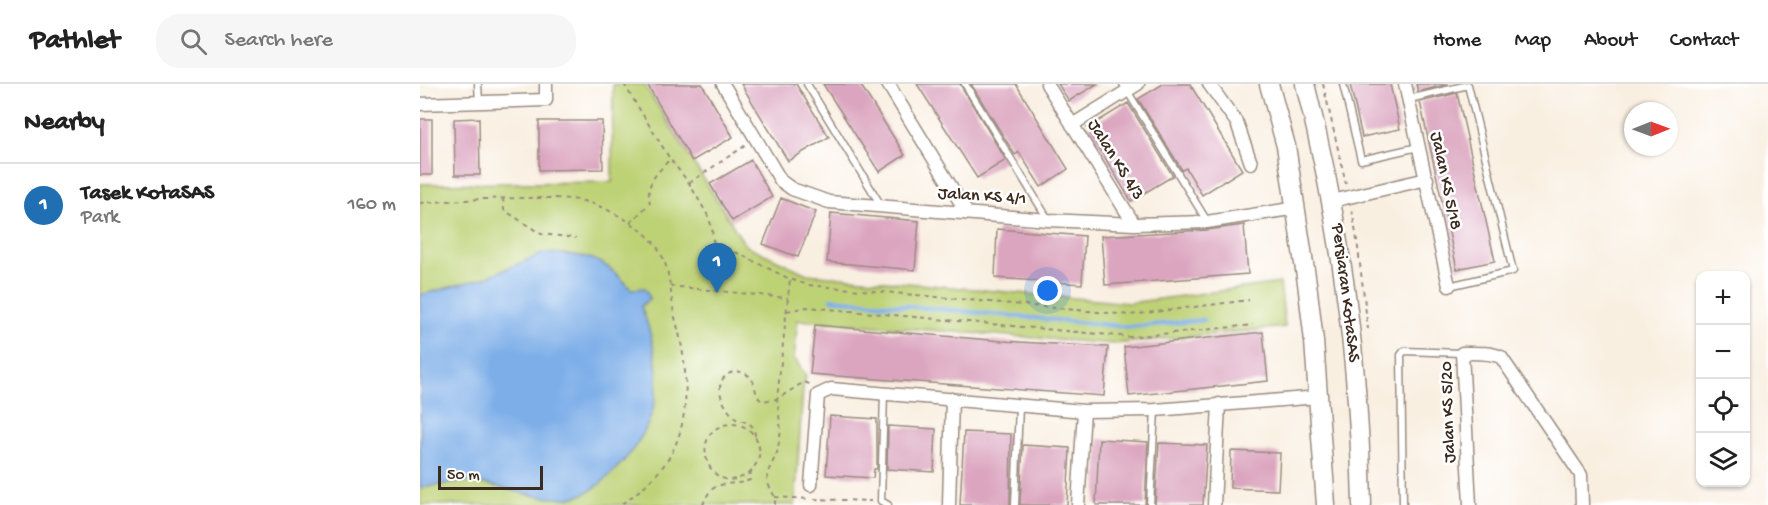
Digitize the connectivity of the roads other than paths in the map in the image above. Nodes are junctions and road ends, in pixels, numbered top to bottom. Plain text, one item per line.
1 (478, 84) edge
2 (546, 84) edge
3 (723, 84) edge
4 (807, 84) edge
5 (888, 84) edge
6 (965, 84) edge
7 (1047, 84) edge
8 (1209, 84) edge
9 (1269, 84) edge
10 (1305, 84) edge
11 (1343, 84) edge
12 (1405, 84) edge
13 (1468, 84) edge
14 (1130, 86) edge
15 (1409, 99) junction
16 (479, 103) junction
17 (420, 104) edge
18 (1072, 125) junction
19 (1419, 147) junction
20 (1251, 163) dead end
21 (1427, 179) junction
22 (1332, 201) junction
23 (882, 207) junction
24 (1297, 208) junction
25 (967, 213) junction
26 (1048, 220) junction
27 (1207, 222) junction
28 (1134, 224) junction
29 (1449, 286) joint
30 (1462, 353) junction
31 (884, 392) junction
32 (1319, 397) junction
33 (952, 399) junction
34 (1218, 404) junction
35 (1019, 406) junction
36 (1155, 410) junction
37 (1084, 411) junction
38 (811, 485) dead end
39 (888, 505) edge
40 (949, 505) edge
41 (1015, 505) edge
42 (1078, 505) edge
43 (1150, 505) edge
44 (1214, 505) edge
45 (1326, 505) edge
46 (1362, 505) edge
47 (1403, 505) edge
48 (1470, 505) edge
49 (1582, 505) edge

1 - 16 lane
2 - 16 street
3 - 23 street, Jalan KS 4/1
4 - 23 lane
5 - 25 street
6 - 26 lane
7 - 18 street, Jalan KS 4/3
8 - 20 street
9 - 24 street, Persiaran KotaSAS
10 - 22 street, Persiaran KotaSAS
11 - 19 lane
12 - 15 street, Jalan KS 5/18
13 - 15 lane
13 - 29 lane
14 - 18 street
14 - 27 lane
15 - 19 street, Jalan KS 5/18
16 - 17 street
18 - 28 street, Jalan KS 4/3
19 - 21 street, Jalan KS 5/18
21 - 22 street
21 - 29 street, Jalan KS 5/18
22 - 46 street, Persiaran KotaSAS
23 - 25 street, Jalan KS 4/1
24 - 27 street, Jalan KS 4/1
24 - 32 street, Persiaran KotaSAS
25 - 26 street, Jalan KS 4/1
26 - 28 street, Jalan KS 4/1
27 - 28 street, Jalan KS 4/1
30 - 47 lane
30 - 48 street, Jalan KS 5/20
30 - 49 street, Jalan KS 5/20
31 - 33 street
31 - 38 street
31 - 39 lane
32 - 34 street
32 - 45 street, Persiaran KotaSAS
33 - 35 street
33 - 40 street
34 - 36 street
34 - 44 street
35 - 37 street
35 - 41 lane
36 - 37 street
36 - 43 lane
37 - 42 street

